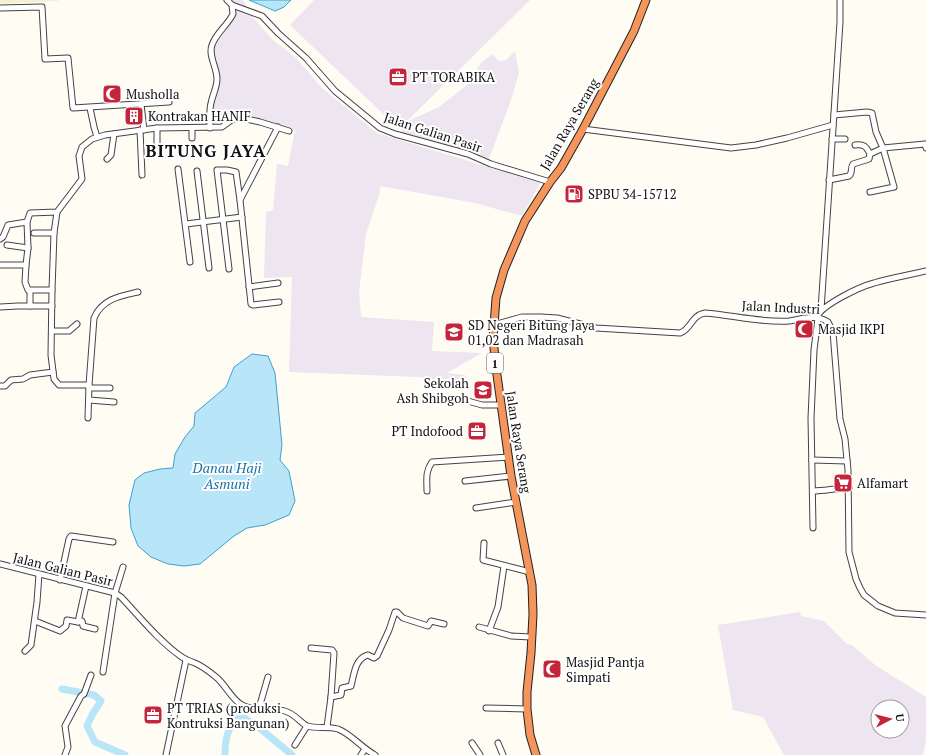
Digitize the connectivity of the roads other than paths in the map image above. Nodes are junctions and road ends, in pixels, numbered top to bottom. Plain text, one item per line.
1 (226, 0) edge
2 (840, 0) edge
3 (645, 2) edge
4 (232, 4) junction
5 (0, 8) edge
6 (169, 102) dead end
7 (141, 104) junction
8 (90, 108) junction
9 (834, 115) junction
10 (833, 125) junction
11 (278, 127) junction
12 (157, 128) junction
13 (192, 128) junction
14 (210, 128) junction
15 (583, 129) junction
16 (142, 130) junction
17 (289, 131) dead end
18 (114, 134) junction
19 (97, 137) junction
20 (192, 138) dead end
21 (832, 139) junction
22 (845, 139) dead end
23 (157, 145) dead end
24 (855, 145) dead end
25 (883, 148) junction
26 (926, 148) edge
27 (870, 154) junction
28 (107, 160) dead end
29 (178, 169) dead end
30 (197, 171) dead end
31 (142, 175) dead end
32 (830, 180) junction
33 (550, 182) junction
34 (870, 192) dead end
35 (240, 200) junction
36 (57, 212) junction
37 (242, 217) junction
38 (222, 219) junction
39 (203, 221) junction
40 (26, 222) junction
41 (186, 224) junction
42 (34, 233) dead end
43 (54, 233) junction
44 (0, 239) edge
45 (7, 246) dead end
46 (28, 248) junction
47 (190, 262) dead end
48 (0, 265) edge
49 (26, 265) junction
50 (209, 268) dead end
51 (229, 269) dead end
52 (926, 271) edge
53 (278, 283) dead end
54 (249, 287) junction
55 (52, 290) junction
56 (30, 291) junction
57 (138, 292) dead end
58 (280, 302) dead end
59 (30, 306) junction
60 (52, 306) junction
61 (0, 307) edge
62 (821, 310) junction
63 (817, 317) junction
64 (77, 324) dead end
65 (493, 325) junction
66 (52, 331) junction
67 (53, 372) junction
68 (0, 386) edge
69 (89, 386) junction
70 (110, 388) dead end
71 (444, 399) dead end
72 (89, 400) junction
73 (114, 402) dead end
74 (501, 405) junction
75 (88, 418) dead end
76 (509, 457) junction
77 (812, 460) junction
78 (847, 461) junction
79 (511, 476) junction
80 (465, 481) dead end
81 (848, 488) junction
82 (428, 491) dead end
83 (813, 491) junction
84 (516, 502) junction
85 (476, 508) dead end
86 (813, 528) dead end
87 (113, 542) dead end
88 (484, 543) dead end
89 (0, 564) edge
90 (504, 566) junction
91 (123, 567) dead end
92 (530, 572) junction
93 (39, 574) junction
94 (60, 580) junction
95 (86, 586) junction
96 (115, 594) junction
97 (926, 615) edge
98 (35, 622) junction
99 (78, 622) junction
100 (444, 624) dead end
101 (479, 627) dead end
102 (96, 629) dead end
103 (489, 630) junction
104 (531, 637) junction
105 (312, 648) dead end
106 (25, 651) dead end
107 (186, 660) junction
108 (103, 672) dead end
109 (91, 675) dead end
110 (268, 677) dead end
111 (331, 697) junction
112 (259, 708) junction
113 (486, 708) dead end
114 (527, 709) junction
115 (307, 726) junction
116 (327, 727) junction
117 (472, 743) dead end
118 (498, 743) dead end
119 (295, 745) dead end
120 (365, 749) junction
121 (65, 755) edge
122 (166, 755) edge
123 (361, 755) edge
124 (375, 755) edge
125 (480, 755) edge
126 (503, 755) edge
127 (536, 755) edge

1 - 4 street, Jalan Galian Pasir
2 - 9 street
3 - 15 highway, Jalan Raya Serang / 1
4 - 14 street
4 - 33 street, Jalan Galian Pasir
5 - 8 street
6 - 7 street
7 - 8 street
7 - 16 street
8 - 19 street
9 - 10 street
9 - 25 street
10 - 15 street
10 - 21 street
11 - 14 street
11 - 17 street
11 - 35 street
12 - 13 street
12 - 16 street
12 - 23 street
13 - 14 street
13 - 20 street
15 - 33 highway, Jalan Raya Serang / 1
16 - 18 street
16 - 31 street
18 - 19 street
18 - 28 street
19 - 36 street
21 - 22 street
21 - 32 street
24 - 27 street
25 - 26 street
25 - 27 street
25 - 34 street
27 - 32 street
29 - 41 street
30 - 39 street
32 - 62 street
33 - 65 highway, Jalan Raya Serang / 1
35 - 37 street
35 - 38 street
36 - 40 street
36 - 43 street
37 - 38 street
37 - 54 street
38 - 39 street
38 - 51 street
39 - 41 street
39 - 50 street
40 - 44 street
40 - 46 street
41 - 47 street
42 - 43 street
43 - 55 street
45 - 46 street
46 - 49 street
48 - 49 street
49 - 56 street
52 - 62 street
53 - 54 street
54 - 58 street
55 - 56 street
55 - 60 street
56 - 59 street
57 - 69 street
59 - 60 street
59 - 61 street
60 - 66 street
62 - 63 street
63 - 65 street, Jalan Industri
63 - 77 street
63 - 78 street, Jalan Industri
64 - 66 street
65 - 74 highway, Jalan Raya Serang / 1
66 - 67 street
67 - 68 street
67 - 69 street
69 - 70 street
69 - 72 street
71 - 74 street
72 - 73 street
72 - 75 street
74 - 76 highway, Jalan Raya Serang / 1
76 - 79 highway, Jalan Raya Serang / 1
76 - 82 street
77 - 78 street
77 - 83 street
78 - 81 street, Jalan Industri
79 - 80 street
79 - 84 highway, Jalan Raya Serang / 1
81 - 83 street
81 - 97 street, Jalan Industri
83 - 86 street
84 - 85 street
84 - 92 highway, Jalan Raya Serang / 1
87 - 94 street
88 - 90 street
89 - 93 street, Jalan Galian Pasir
90 - 92 street
90 - 103 street
91 - 96 street
92 - 104 highway, Jalan Raya Serang / 1
93 - 94 street, Jalan Galian Pasir
93 - 98 street
94 - 95 street, Jalan Galian Pasir
95 - 96 street, Jalan Galian Pasir
95 - 99 street
96 - 107 street, Jalan Galian Pasir
96 - 108 street
98 - 99 street
98 - 106 street
99 - 102 street
100 - 111 street
101 - 103 street
103 - 104 street
104 - 114 highway, Jalan Raya Serang / 1
105 - 111 street
107 - 112 street, Jalan Galian Pasir
107 - 122 street
109 - 121 street
110 - 112 street
111 - 116 street
112 - 115 street, Jalan Galian Pasir
113 - 114 street
114 - 127 highway, Jalan Raya Serang / 1
115 - 116 street
115 - 119 street
116 - 120 street
117 - 125 street
118 - 126 street
120 - 123 street
120 - 124 street

